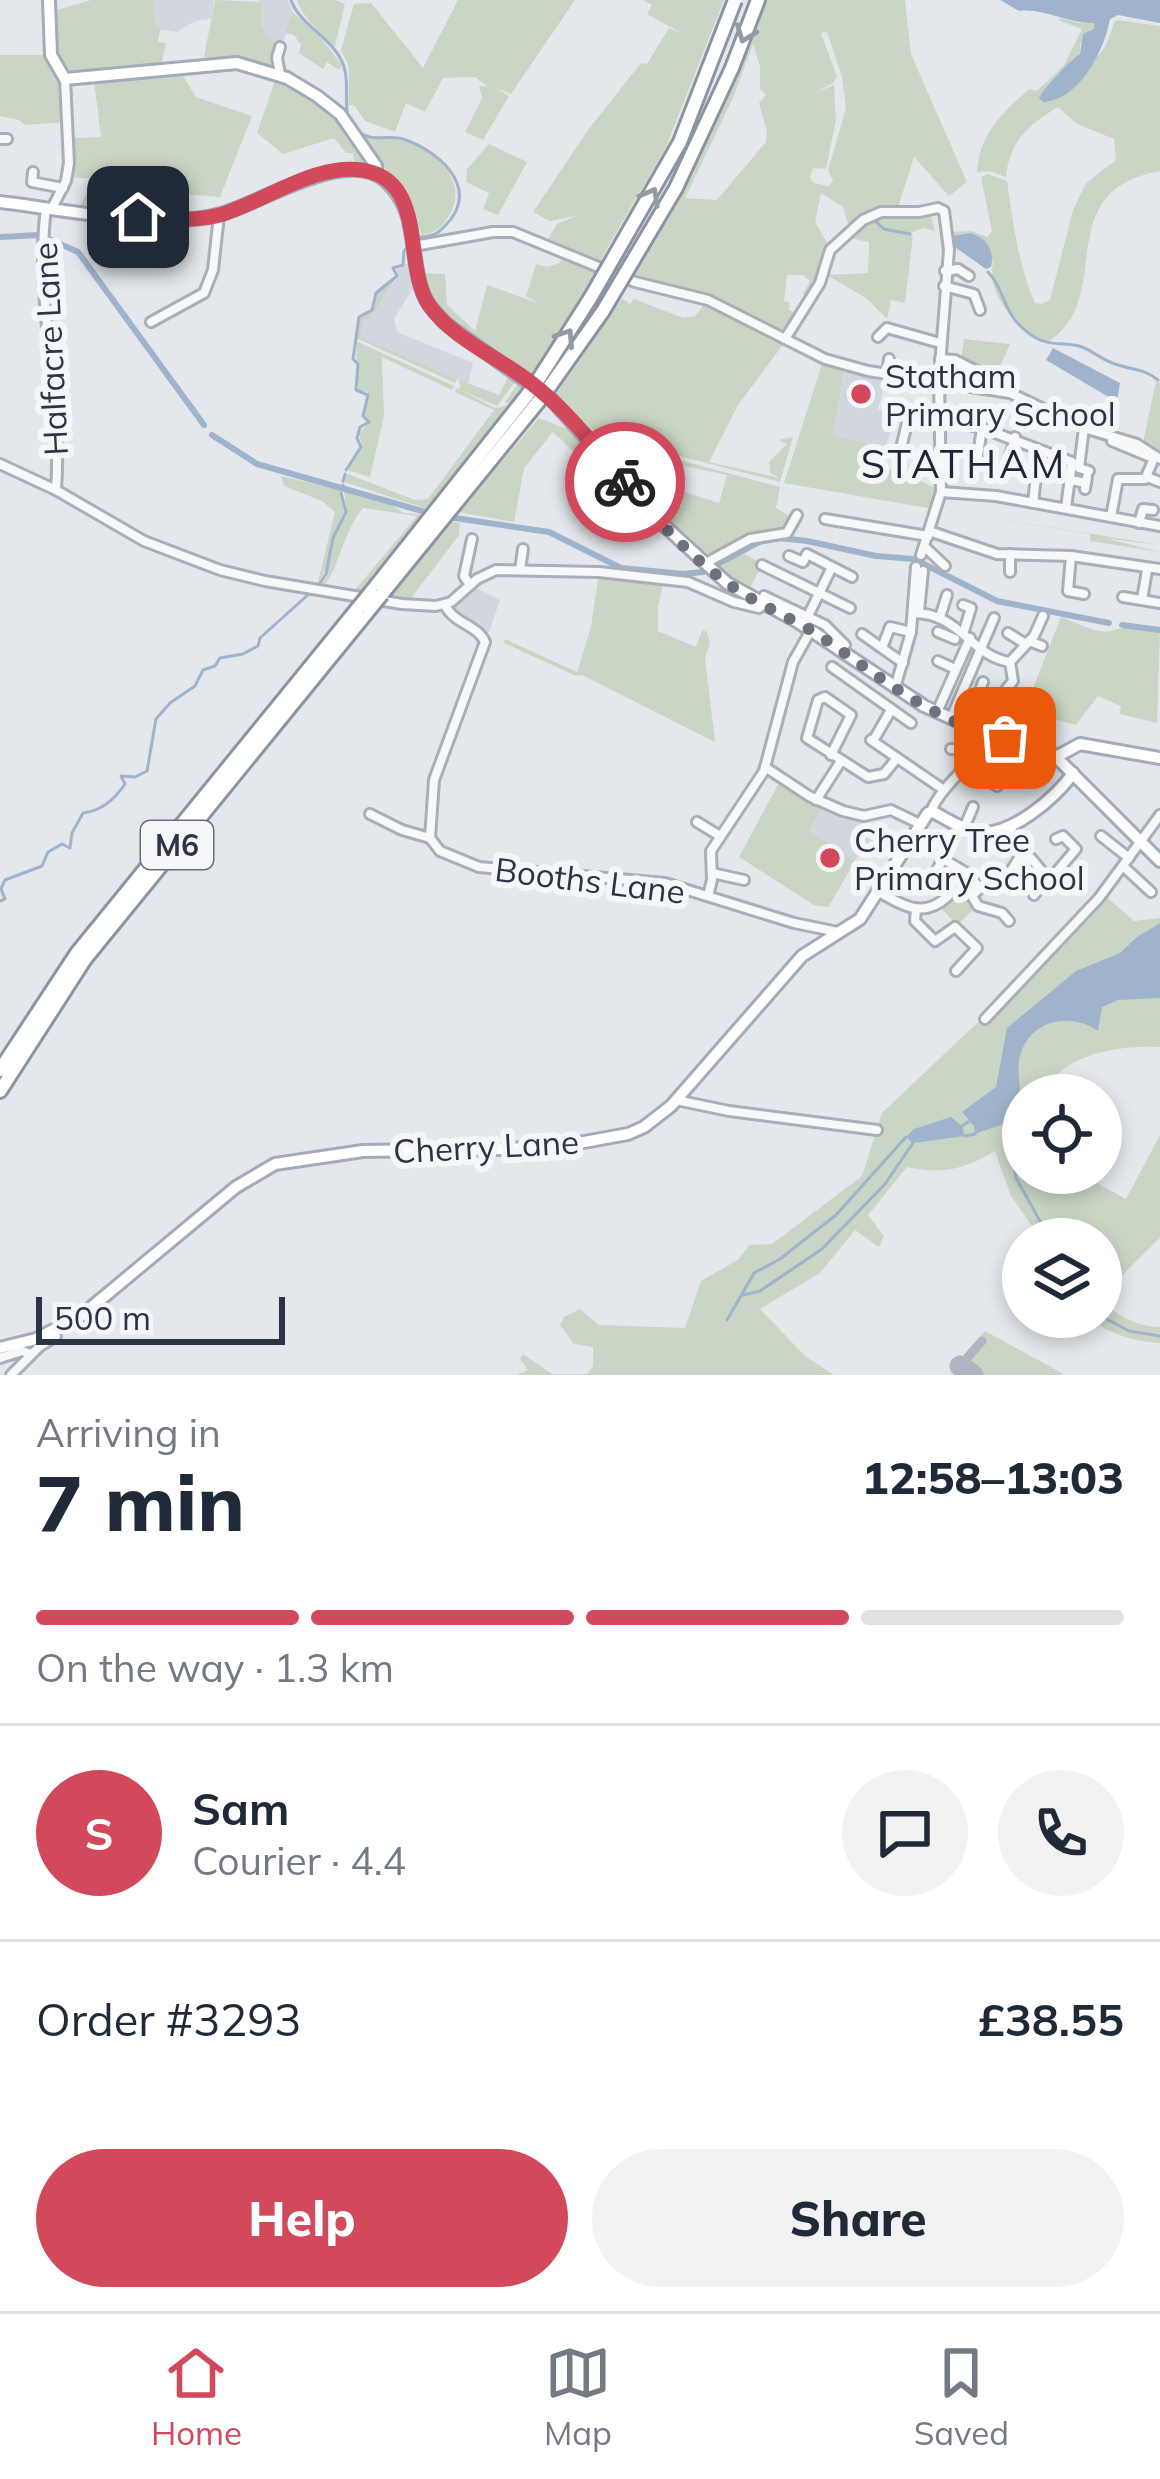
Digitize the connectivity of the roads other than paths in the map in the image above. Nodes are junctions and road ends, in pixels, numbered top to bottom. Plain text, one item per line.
1 (49, 0) edge
2 (735, 0) edge
3 (758, 0) edge
4 (280, 47) dead end
5 (281, 76) junction
6 (65, 79) junction
7 (372, 168) junction
8 (34, 181) dead end
9 (63, 188) junction
10 (0, 202) edge
11 (49, 208) junction
12 (219, 215) junction
13 (414, 246) junction
14 (945, 271) junction
15 (969, 276) dead end
16 (944, 286) junction
17 (980, 310) dead end
18 (151, 322) dead end
19 (878, 337) dead end
20 (785, 340) junction
21 (940, 343) junction
22 (889, 359) dead end
23 (940, 359) junction
24 (887, 374) junction
25 (990, 378) dead end
26 (939, 381) junction
27 (545, 382) junction
28 (910, 411) dead end
29 (941, 418) junction
30 (908, 422) junction
31 (982, 428) junction
32 (1084, 428) junction
33 (1015, 437) junction
34 (905, 439) dead end
35 (1157, 458) edge
36 (977, 462) dead end
37 (0, 464) edge
38 (1008, 465) dead end
39 (1036, 476) dead end
40 (1147, 477) junction
41 (1071, 480) junction
42 (1160, 482) edge
43 (56, 490) junction
44 (941, 492) junction
45 (1033, 503) junction
46 (1066, 508) junction
47 (1153, 510) dead end
48 (797, 515) dead end
49 (1111, 517) junction
50 (824, 519) dead end
51 (1139, 523) junction
52 (1160, 526) edge
53 (472, 539) dead end
54 (926, 542) junction
55 (522, 549) dead end
56 (1010, 554) junction
57 (789, 556) dead end
58 (1071, 556) junction
59 (762, 565) dead end
60 (708, 566) junction
61 (945, 566) dead end
62 (832, 567) junction
63 (1160, 569) edge
64 (520, 570) junction
65 (917, 570) dead end
66 (1147, 570) junction
67 (1010, 572) dead end
68 (852, 577) dead end
69 (470, 585) junction
70 (820, 592) junction
71 (1084, 594) dead end
72 (947, 595) dead end
73 (1124, 597) dead end
74 (764, 600) junction
75 (1142, 600) junction
76 (1160, 603) edge
77 (446, 605) junction
78 (963, 605) dead end
79 (850, 608) dead end
80 (915, 608) junction
81 (363, 609) junction
82 (1028, 614) dead end
83 (943, 618) junction
84 (994, 618) dead end
85 (807, 624) junction
86 (874, 628) dead end
87 (911, 632) junction
88 (886, 633) junction
89 (862, 634) dead end
90 (1007, 634) dead end
91 (960, 637) junction
92 (1027, 642) junction
93 (845, 645) dead end
94 (1042, 646) dead end
95 (882, 648) junction
96 (979, 648) junction
97 (947, 652) dead end
98 (999, 660) junction
99 (1010, 662) junction
100 (903, 663) junction
101 (832, 667) dead end
102 (955, 669) junction
103 (994, 670) dead end
104 (983, 682) dead end
105 (888, 683) junction
106 (1005, 691) dead end
107 (891, 710) junction
108 (937, 712) junction
109 (951, 718) junction
110 (911, 723) dead end
111 (967, 726) junction
112 (988, 734) junction
113 (952, 749) dead end
114 (831, 754) junction
115 (979, 755) junction
116 (1056, 757) junction
117 (897, 758) junction
118 (1160, 758) edge
119 (841, 761) junction
120 (970, 765) junction
121 (765, 767) junction
122 (1073, 773) junction
123 (997, 786) dead end
124 (944, 790) junction
125 (816, 800) junction
126 (973, 807) dead end
127 (931, 811) junction
128 (370, 814) dead end
129 (1160, 815) edge
130 (697, 822) dead end
131 (921, 825) junction
132 (1010, 826) junction
133 (964, 828) junction
134 (1156, 829) edge
135 (720, 836) junction
136 (1101, 836) dead end
137 (430, 838) junction
138 (1056, 839) dead end
139 (1141, 842) junction
140 (1021, 855) junction
141 (1127, 862) junction
142 (1160, 862) edge
143 (712, 873) junction
144 (1048, 875) junction
145 (744, 880) dead end
146 (1003, 885) dead end
147 (879, 892) junction
148 (1150, 892) dead end
149 (1034, 895) dead end
150 (708, 896) junction
151 (916, 909) junction
152 (1010, 921) dead end
153 (831, 933) junction
154 (956, 971) dead end
155 (985, 1019) dead end
156 (24, 1049) junction
157 (3, 1063) edge
158 (0, 1091) edge
159 (676, 1100) junction
160 (0, 1106) edge
161 (877, 1130) dead end
162 (56, 1336) dead end
163 (38, 1342) junction
164 (0, 1348) edge
165 (31, 1354) junction
166 (0, 1358) edge
167 (11, 1375) edge

1 - 6 main road
27 -> 2 highway, M6, bridge
3 -> 27 highway, M6, bridge
4 - 5 street
5 - 6 main road
5 - 7 main road
6 - 9 street
7 - 12 main road
7 - 13 main road
8 - 9 street
9 - 11 street
10 - 11 main road
11 - 12 main road
11 - 43 street, Halfacre Lane
12 - 18 street
13 - 20 street
13 - 60 main road
14 - 15 street
14 - 16 street
14 - 20 street
16 - 17 street
16 - 21 street
19 - 21 street
20 - 24 street
21 - 23 street
22 - 24 street
23 - 25 street
23 - 26 street
24 - 26 street
26 - 29 street
26 - 32 street
27 - 81 highway, M6, bridge
28 - 30 street
29 - 30 street
29 - 31 street
29 - 44 street
30 - 34 street
31 - 33 street
31 - 36 street
32 - 35 street
32 - 41 street
33 - 38 street
33 - 41 street
35 - 40 street
37 - 43 street
39 - 45 street
40 - 42 street
40 - 49 street
41 - 46 street
43 - 77 street
44 - 45 street
44 - 54 street
45 - 46 street
46 - 49 street
47 - 51 street
48 - 60 street
49 - 51 street
50 - 54 street
51 - 52 street
53 - 69 street
54 - 56 street
54 - 61 street
55 - 64 street
56 - 58 street
56 - 67 street
57 - 62 street
58 - 66 street
58 - 71 street
59 - 70 street
60 - 74 main road
62 - 68 street
62 - 70 street
63 - 66 street
64 - 69 street
64 - 74 street
65 - 80 street
66 - 75 street
69 - 77 street
70 - 79 street
70 - 85 street
72 - 83 street
73 - 75 street
74 - 85 main road
75 - 76 street
77 - 137 street
78 - 91 street
80 - 83 street
80 - 87 street
81 - 156 highway, M6
81 - 157 highway, M6
82 - 92 street
83 - 91 street
83 - 91 street
84 - 96 street
85 - 93 street
85 - 105 main road
85 - 121 street
86 - 88 street
87 - 88 street
87 - 100 street
88 - 95 street
89 - 95 street
90 - 92 street
91 - 96 street
91 - 102 street
92 - 94 street
92 - 99 street
95 - 100 street
96 - 98 street
96 - 109 street
97 - 102 street
98 - 99 street
98 - 103 street
99 - 106 street
100 - 105 street
101 - 107 street
102 - 108 street
104 - 111 street
105 - 108 main road
107 - 110 street
107 - 117 street
108 - 109 main road
109 - 111 main road
111 - 112 main road
112 - 115 street, Cherry Lane
112 - 116 main road
113 - 115 street
114 - 114 street
114 - 119 street
115 - 120 street, Cherry Lane
116 - 118 main road
116 - 122 main road
117 - 119 street
117 - 124 street
119 - 125 street
120 - 123 street
120 - 124 street, Cherry Lane
121 - 125 street
121 - 135 street
122 - 132 main road
122 - 139 main road
124 - 127 street, Cherry Lane
125 - 131 street
126 - 133 street
127 - 131 main road, Cherry Lane
127 - 133 main road
128 - 137 street, Booths Lane
129 - 134 street
130 - 135 street
131 - 147 main road, Cherry Lane
132 - 133 main road
132 - 140 street
134 - 139 street
135 - 143 street
136 - 141 street
137 - 150 street, Booths Lane
138 - 144 street
139 - 141 street
139 - 142 main road
140 - 144 street
140 - 146 street
141 - 148 street
141 - 155 street
143 - 145 street
143 - 150 street
144 - 149 street
147 - 151 street
147 - 153 main road, Cherry Lane
150 - 153 street, Booths Lane
151 - 152 street
151 - 154 street
153 - 159 main road, Cherry Lane
156 - 158 highway, M6
156 - 160 highway, M6
159 - 161 street
159 - 163 main road, Cherry Lane
162 - 163 street
163 - 164 main road, Cherry Lane
163 - 165 street
165 - 166 street
165 - 167 street

